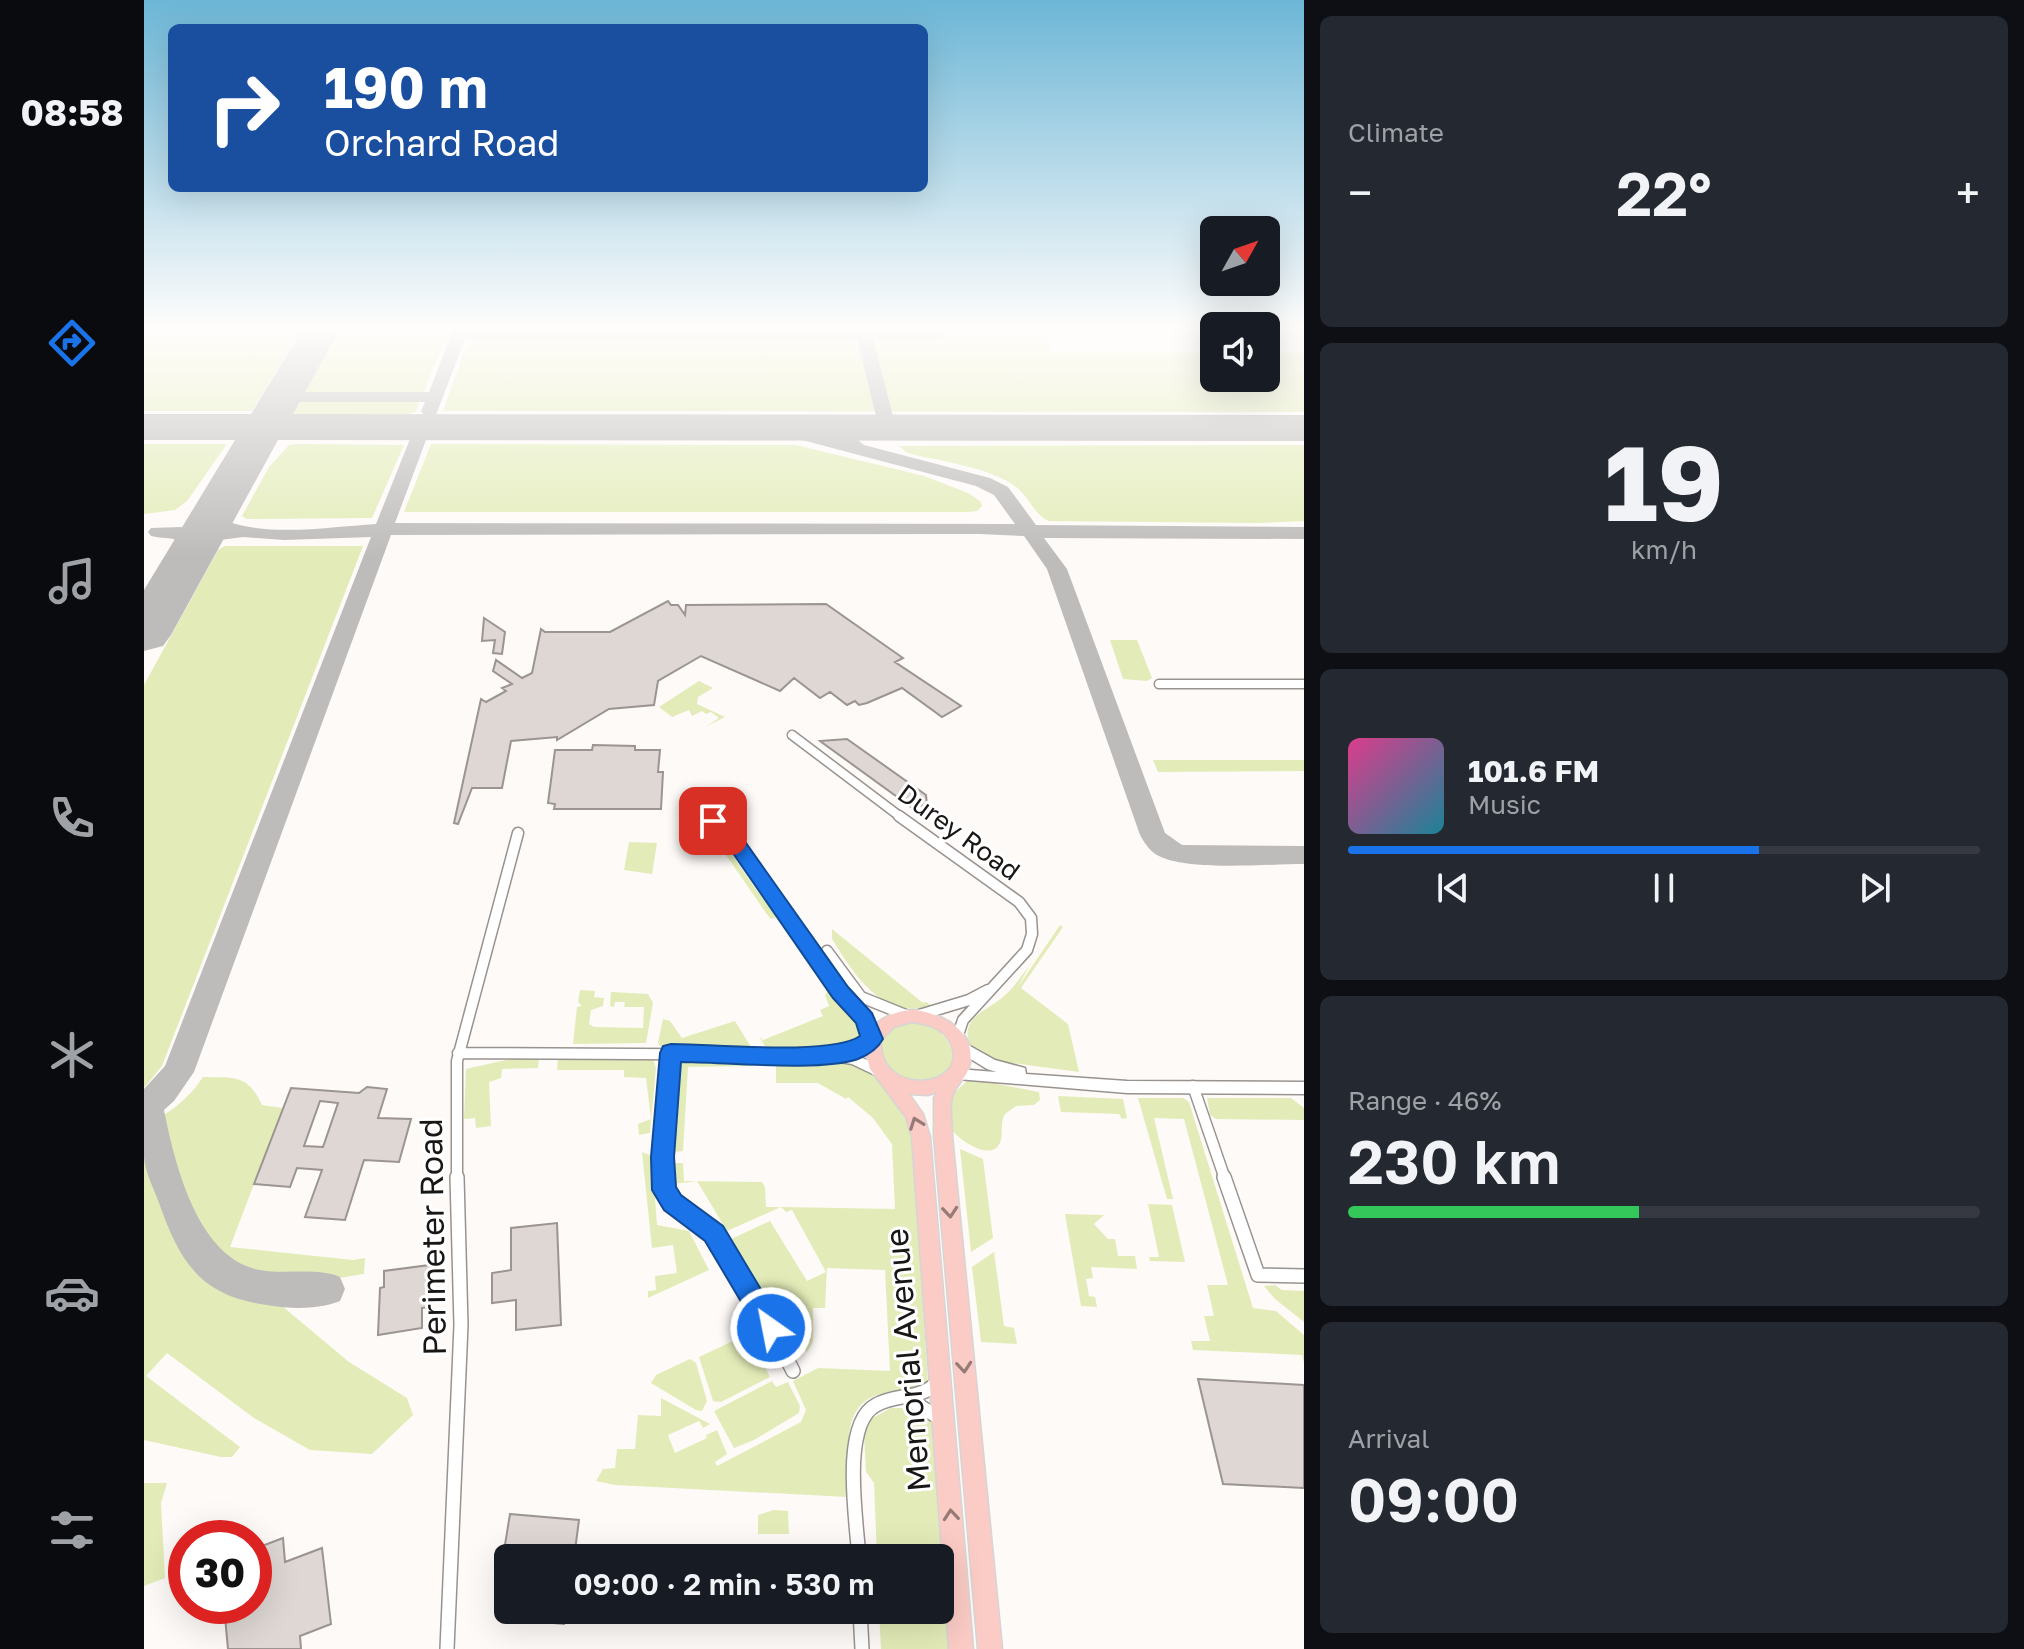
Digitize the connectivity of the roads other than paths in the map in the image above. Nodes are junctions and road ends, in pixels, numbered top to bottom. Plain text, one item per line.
1 (1159, 684) dead end
2 (1304, 684) edge
3 (792, 735) dead end
4 (713, 821) dead end
5 (518, 833) dead end
6 (827, 951) dead end
7 (995, 986) junction
8 (912, 1016) junction
9 (871, 1040) junction
10 (959, 1042) junction
11 (458, 1053) junction
12 (671, 1053) junction
13 (824, 1055) junction
14 (884, 1074) junction
15 (955, 1077) junction
16 (1059, 1082) junction
17 (1193, 1086) junction
18 (1304, 1088) edge
19 (1304, 1276) edge
20 (793, 1371) dead end
21 (940, 1380) junction
22 (910, 1400) junction
23 (943, 1421) junction
24 (859, 1544) edge
25 (861, 1624) edge
26 (447, 1649) edge
27 (862, 1649) edge
28 (961, 1649) edge
29 (990, 1649) edge

1 - 2 street
3 - 7 street, Durey Road
4 - 9 street
5 - 11 street, Perimeter Road
6 - 8 street
7 - 8 street, Durey Road
7 - 10 street, Durey Road
8 - 9 main road
8 - 10 main road
9 - 13 street
9 - 14 main road
10 - 15 main road
10 - 16 street
11 - 12 street
11 - 26 street, Perimeter Road
12 - 13 street
12 - 20 street
13 - 14 street
14 - 15 main road
21 -> 14 main road, Memorial Avenue
15 - 16 street
15 -> 29 main road, Memorial Avenue
16 - 17 street
17 - 18 street
17 - 19 street
21 - 22 street
21 - 23 main road, Memorial Avenue
22 - 23 street
22 - 24 street
28 -> 23 main road, Memorial Avenue
25 - 27 street

